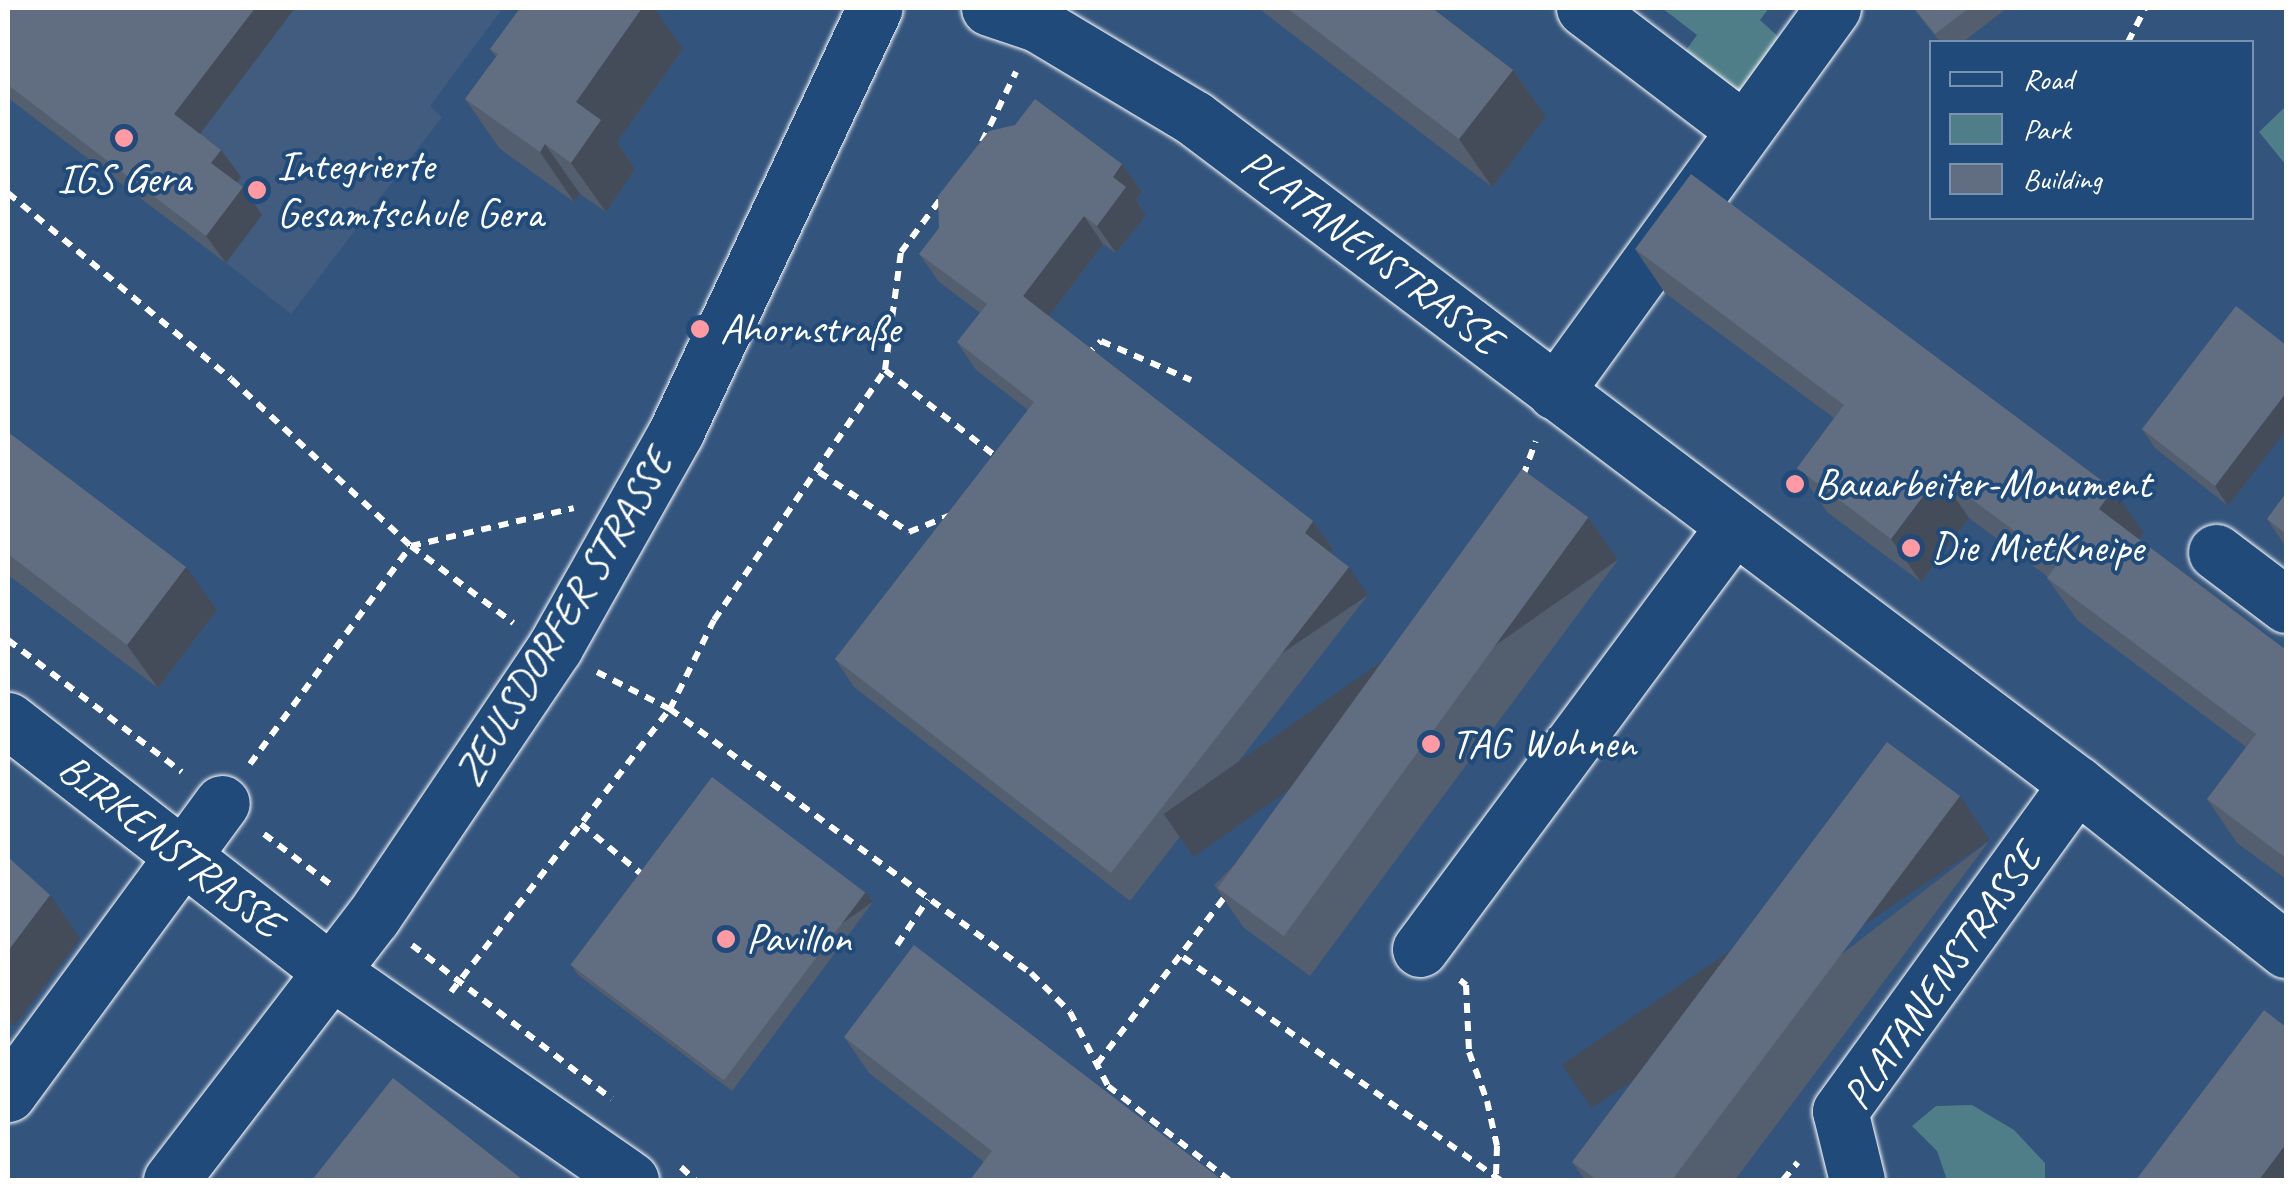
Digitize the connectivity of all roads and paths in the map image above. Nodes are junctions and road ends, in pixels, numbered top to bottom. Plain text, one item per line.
1 (875, 8) edge
2 (1584, 8) edge
3 (1832, 8) edge
4 (2145, 8) edge
5 (1013, 16) edge
6 (2129, 40) edge
7 (1744, 130) junction
8 (981, 143) edge
9 (947, 190) edge
10 (8, 193) edge
11 (1078, 365) edge
12 (884, 370) junction
13 (1190, 380) dead end
14 (1555, 392) junction
15 (819, 472) junction
16 (994, 473) edge
17 (1512, 491) edge
18 (576, 507) dead end
19 (965, 509) edge
20 (1734, 526) junction
21 (411, 546) junction
22 (2216, 552) dead end
23 (2286, 606) edge
24 (555, 647) junction
25 (670, 709) junction
26 (8, 720) edge
27 (2077, 784) junction
28 (222, 802) joint
29 (581, 824) junction
30 (184, 853) junction
31 (649, 880) edge
32 (1228, 892) edge
33 (928, 899) junction
34 (897, 945) dead end
35 (1420, 948) joint
36 (2286, 950) edge
37 (1183, 957) junction
38 (332, 972) junction
39 (422, 1037) junction
40 (1098, 1064) junction
41 (8, 1094) edge
42 (1498, 1179) edge
43 (172, 1180) edge
44 (631, 1180) edge
45 (1229, 1180) edge
46 (1857, 1180) edge

1 - 24 street, ZEULSDORFER STRASSE
2 - 7 street
3 - 7 street
4 - 6 path
5 - 8 path
5 - 14 street, PLATANENSTRASSE
7 - 14 street
9 - 12 path
10 - 21 path
11 - 13 path
12 - 15 path
12 - 16 path
14 - 17 path
14 - 20 street, PLATANENSTRASSE
15 - 19 path
15 - 25 path
18 - 21 path
20 - 27 street, PLATANENSTRASSE
20 - 35 street
21 - 24 path
21 - 28 path
22 - 23 street
24 - 25 path
24 - 38 street, ZEULSDORFER STRASSE
25 - 29 path
25 - 33 path
26 - 30 street, BIRKENSTRASSE
27 - 36 street, PLATANENSTRASSE
27 - 46 street, PLATANENSTRASSE
28 - 30 street
29 - 31 path
29 - 39 path
30 - 38 street, BIRKENSTRASSE
30 - 41 street
32 - 37 path
33 - 34 path
33 - 40 path
35 - 42 path
37 - 40 path
37 - 42 path
38 - 39 street, BIRKENSTRASSE
38 - 43 street, ZEULSDORFER STRASSE
39 - 44 street, BIRKENSTRASSE
40 - 45 path

